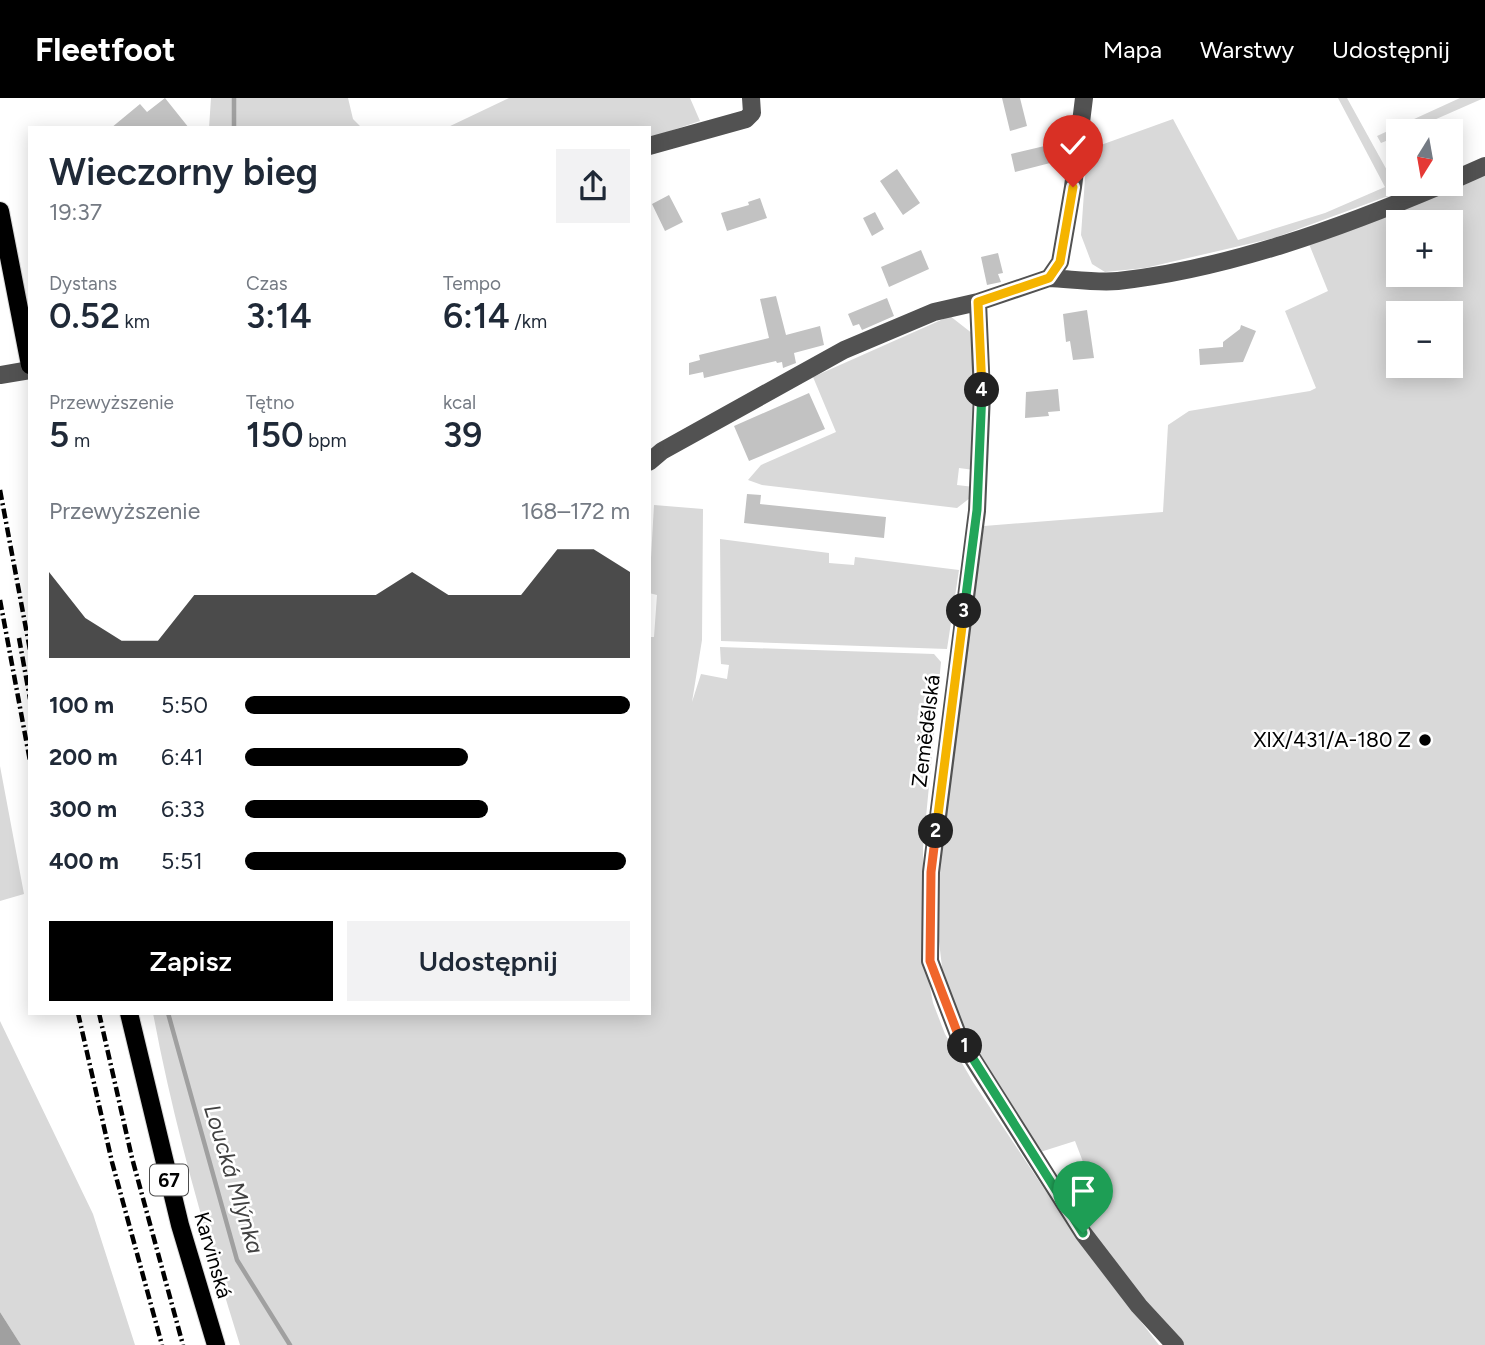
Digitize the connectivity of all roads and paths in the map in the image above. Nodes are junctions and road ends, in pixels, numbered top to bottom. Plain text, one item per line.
1 (751, 98) edge
2 (1084, 98) edge
3 (651, 145) edge
4 (1485, 166) edge
5 (1463, 176) edge
6 (1416, 196) edge
7 (0, 211) edge
8 (1049, 278) junction
9 (978, 302) junction
10 (28, 358) edge
11 (28, 368) edge
12 (0, 375) edge
13 (651, 460) edge
14 (129, 1015) edge
15 (216, 1345) edge
16 (1175, 1345) edge

1 - 3 street
2 - 8 street
4 - 5 street
6 - 8 street
7 - 10 main road
8 - 9 street
9 - 13 street
9 - 16 street, Zemědělská
11 - 12 street
14 - 15 main road, Karvinská / 67

